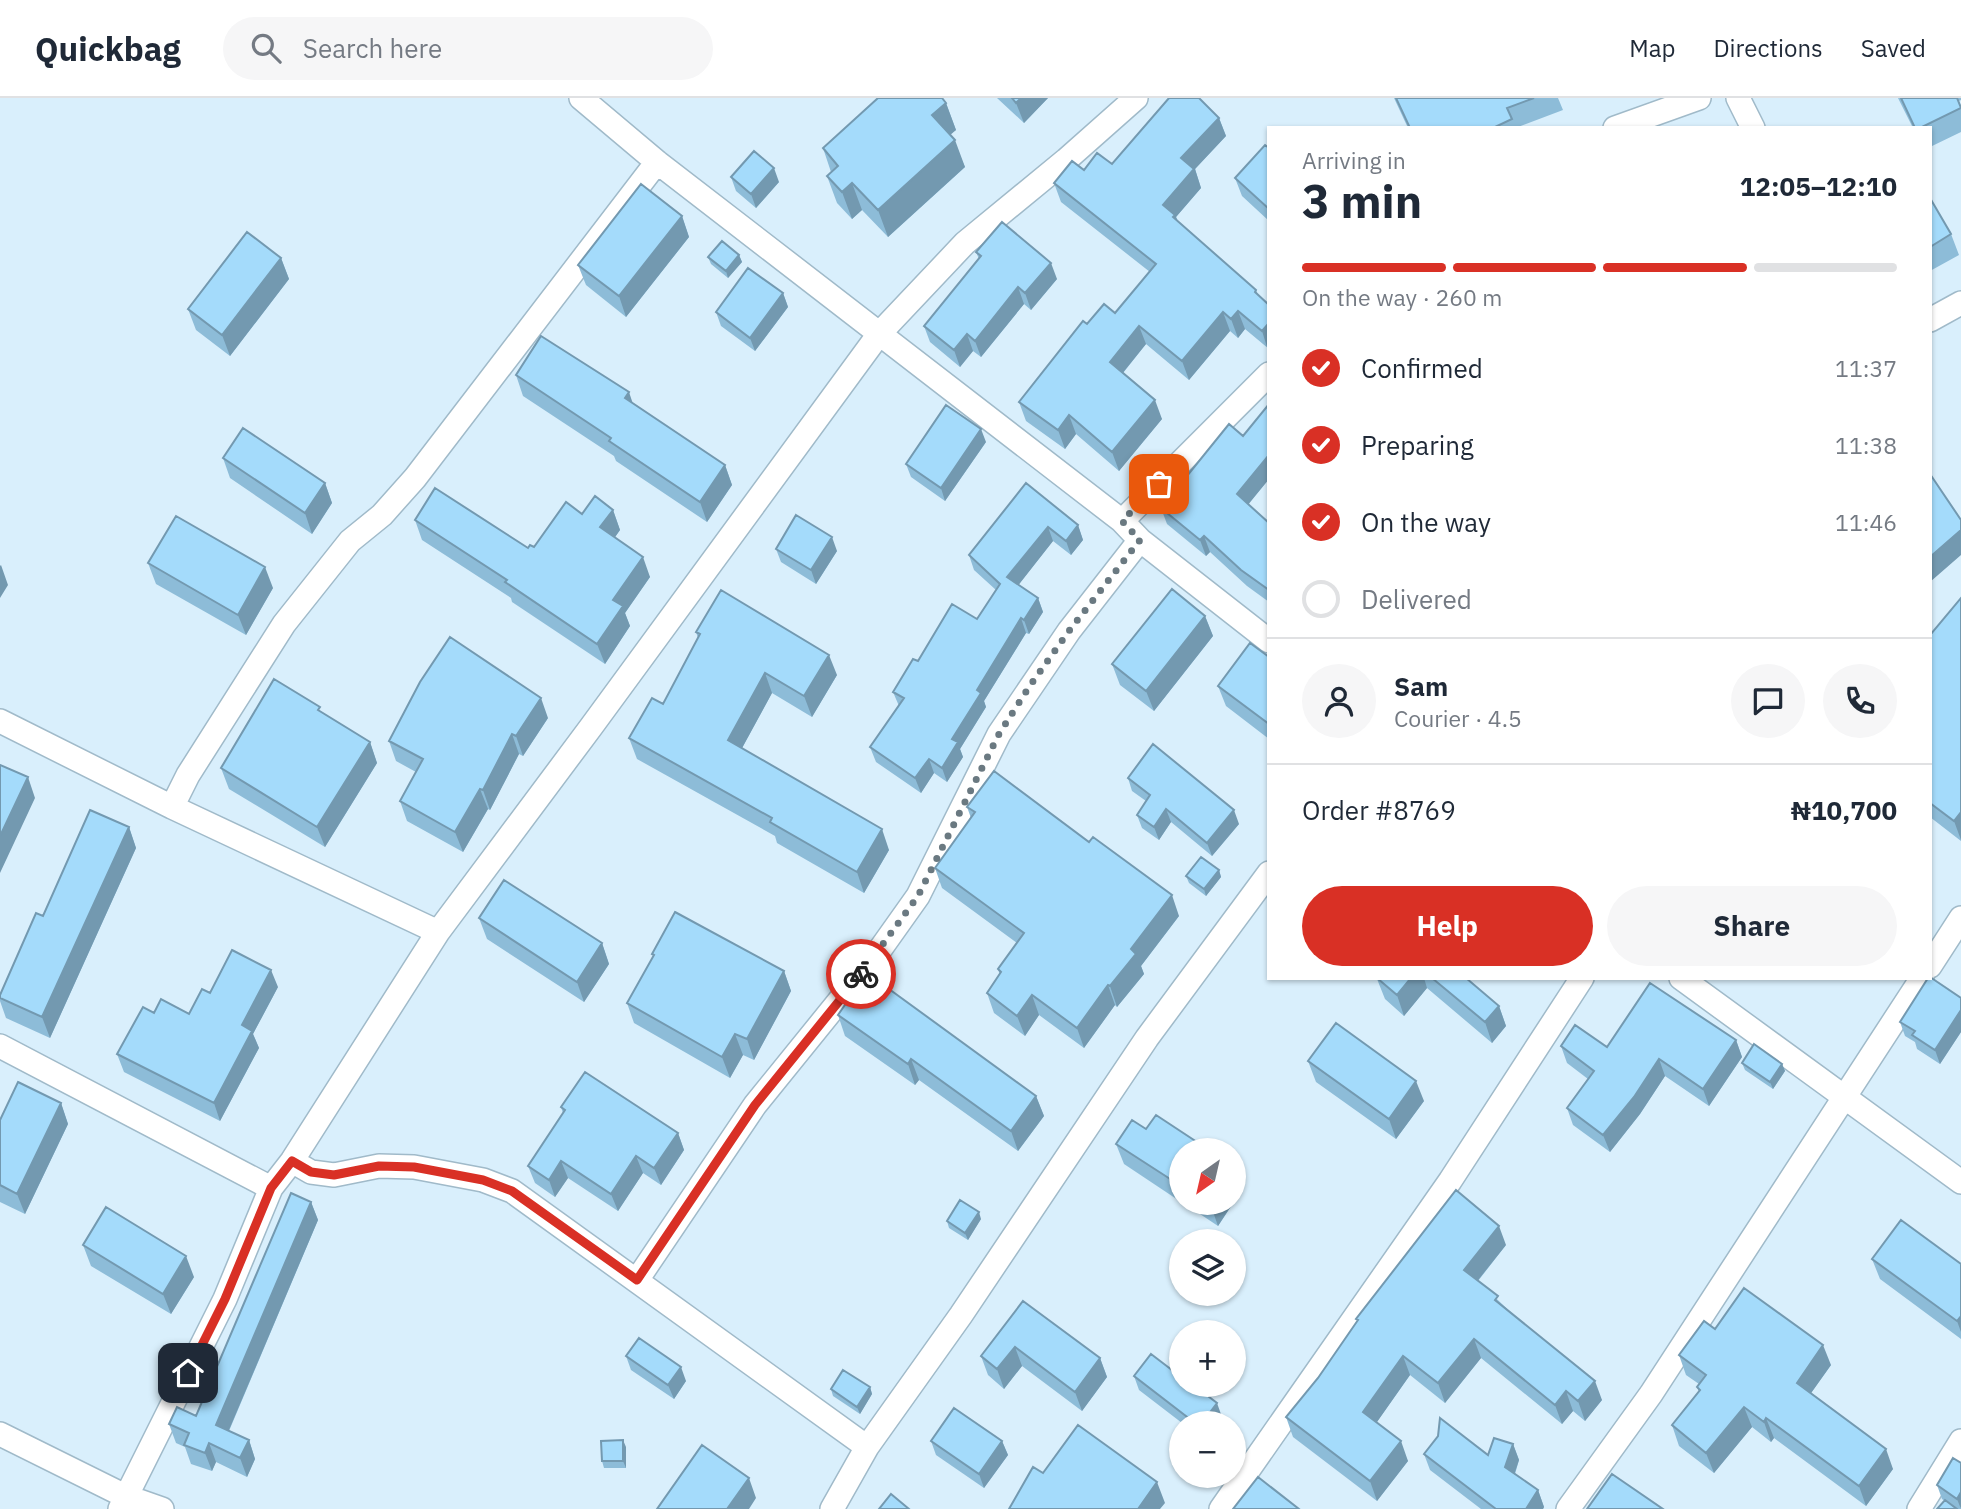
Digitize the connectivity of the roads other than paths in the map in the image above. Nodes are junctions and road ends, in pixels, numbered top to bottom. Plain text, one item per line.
1 (583, 98) edge
2 (1136, 98) edge
3 (1699, 98) edge
4 (1738, 98) edge
5 (1621, 126) edge
6 (1752, 126) edge
7 (657, 162) junction
8 (1961, 303) edge
9 (1932, 319) edge
10 (879, 334) junction
11 (1267, 376) edge
12 (1122, 521) junction
13 (1140, 540) junction
14 (1267, 639) edge
15 (0, 721) edge
16 (172, 807) junction
17 (1267, 876) edge
18 (1961, 918) edge
19 (438, 932) junction
20 (1932, 963) edge
21 (1581, 980) edge
22 (1684, 980) edge
23 (1922, 980) edge
24 (0, 1046) edge
25 (1846, 1098) junction
26 (292, 1161) junction
27 (1961, 1182) edge
28 (271, 1188) junction
29 (637, 1280) junction
30 (0, 1434) edge
31 (1961, 1441) edge
32 (867, 1447) junction
33 (123, 1502) edge
34 (162, 1509) edge
35 (832, 1509) edge
36 (1221, 1509) edge
37 (1568, 1509) edge
38 (1919, 1509) edge

1 - 7 street
2 - 10 street
3 - 5 street
4 - 6 street
7 - 10 street
7 - 16 street
8 - 9 street
10 - 12 street
10 - 19 street
11 - 12 street
12 - 13 street
13 - 14 street
13 - 29 street
15 - 16 street
16 - 19 street
17 - 32 street
18 - 20 street
19 - 26 street
21 - 36 street
22 - 25 street
23 - 25 street
24 - 28 street
25 - 27 street
25 - 37 street
26 - 28 street
26 - 29 street
28 - 33 street
29 - 32 street
30 - 33 street
31 - 38 street
32 - 35 street
33 - 34 street

